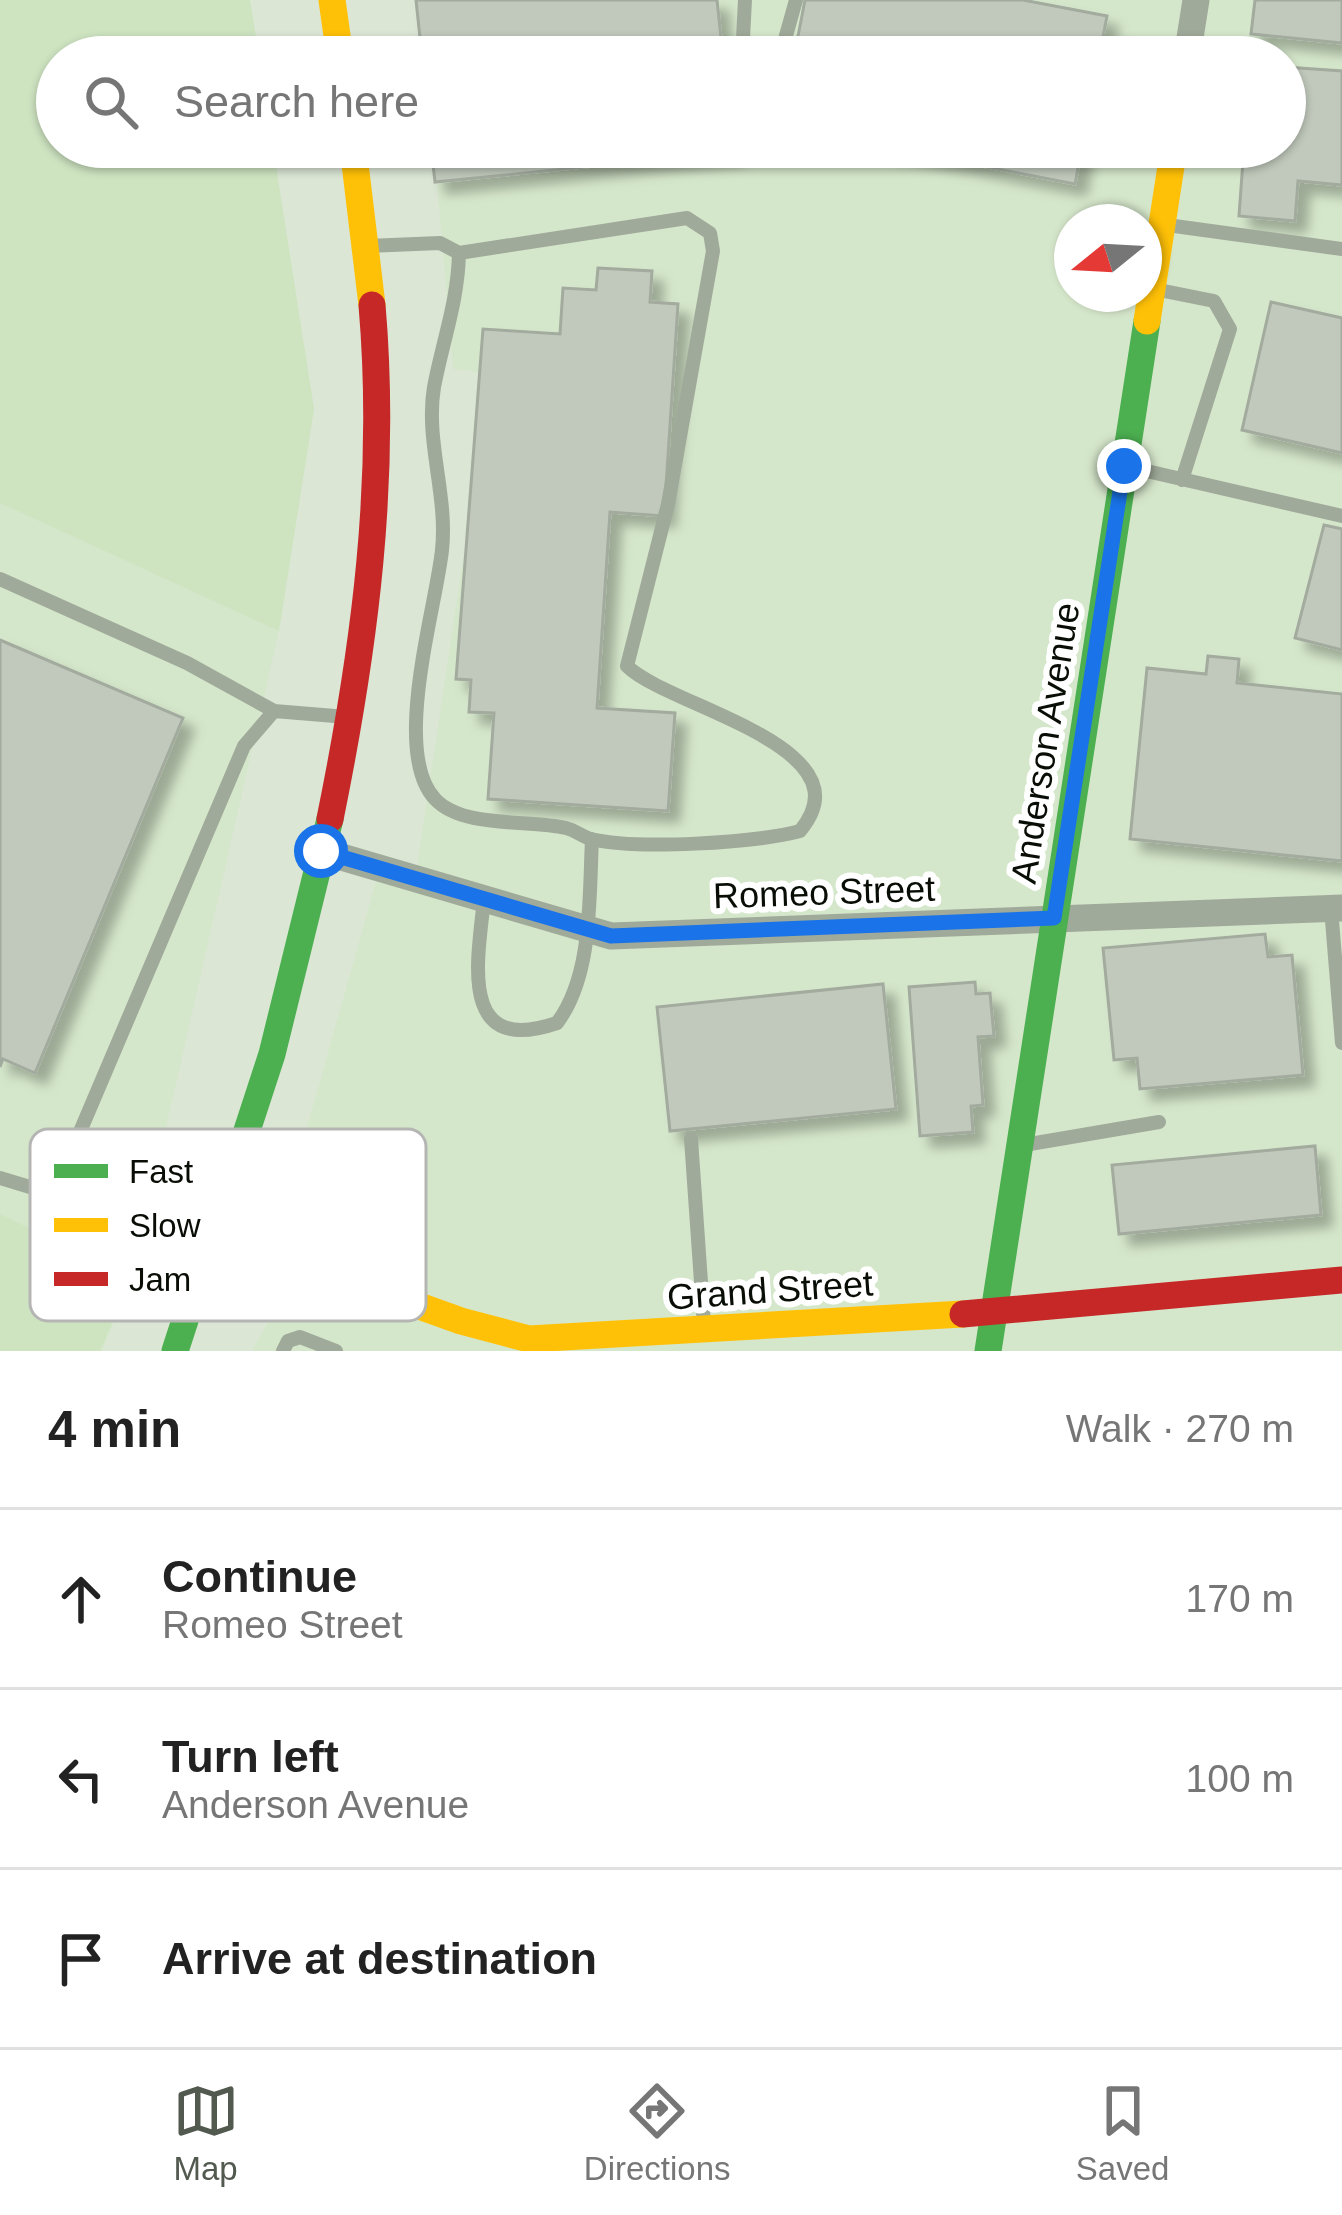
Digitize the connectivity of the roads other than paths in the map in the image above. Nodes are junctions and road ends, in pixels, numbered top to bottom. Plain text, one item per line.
1 (332, 0) edge
2 (746, 0) edge
3 (796, 0) edge
4 (1196, 0) edge
5 (337, 36) edge
6 (743, 36) edge
7 (786, 36) edge
8 (1190, 36) edge
9 (356, 168) edge
10 (1171, 168) edge
11 (1162, 224) joint
12 (365, 247) junction
13 (1342, 249) edge
14 (458, 253) junction
15 (1162, 290) edge
16 (1147, 312) edge
17 (1124, 466) junction
18 (1182, 480) junction
19 (1342, 516) edge
20 (0, 579) edge
21 (274, 711) junction
22 (350, 717) junction
23 (592, 839) junction
24 (321, 851) junction
25 (484, 899) junction
26 (1336, 908) edge
27 (1054, 918) junction
28 (588, 929) junction
29 (1342, 1043) edge
30 (1160, 1122) dead end
31 (80, 1129) edge
32 (245, 1129) edge
33 (691, 1139) dead end
34 (1019, 1146) junction
35 (0, 1178) edge
36 (30, 1187) edge
37 (1342, 1280) edge
38 (426, 1311) edge
39 (993, 1312) junction
40 (186, 1321) edge
41 (705, 1330) junction
42 (601, 1344) edge
43 (175, 1351) edge
44 (283, 1351) edge
45 (336, 1351) edge
46 (988, 1351) edge

1 - 5 street
2 - 6 lane
3 - 7 lane
4 - 8 street
9 - 12 street
10 - 11 street, Anderson Avenue
11 - 13 lane
12 - 14 lane
12 - 22 street
14 - 23 lane
14 - 23 lane
15 - 18 lane
16 - 17 street, Anderson Avenue
17 - 18 lane
17 - 27 street, Anderson Avenue
18 - 19 lane
20 - 21 lane
21 - 22 lane
21 - 31 lane
22 - 24 street
23 - 28 lane
24 - 25 street, Romeo Street
24 - 32 street
25 - 28 street, Romeo Street
25 - 28 lane
26 - 27 street, Romeo Street
26 - 29 lane
27 - 28 street, Romeo Street
27 - 34 street, Anderson Avenue
30 - 34 lane
33 - 41 lane
34 - 39 street, Anderson Avenue
35 - 36 lane
37 - 39 street, Grand Street
38 - 42 street, Grand Street
39 - 41 street, Grand Street
39 - 46 street, Anderson Avenue
40 - 43 street
41 - 42 street, Grand Street
44 - 45 lane

